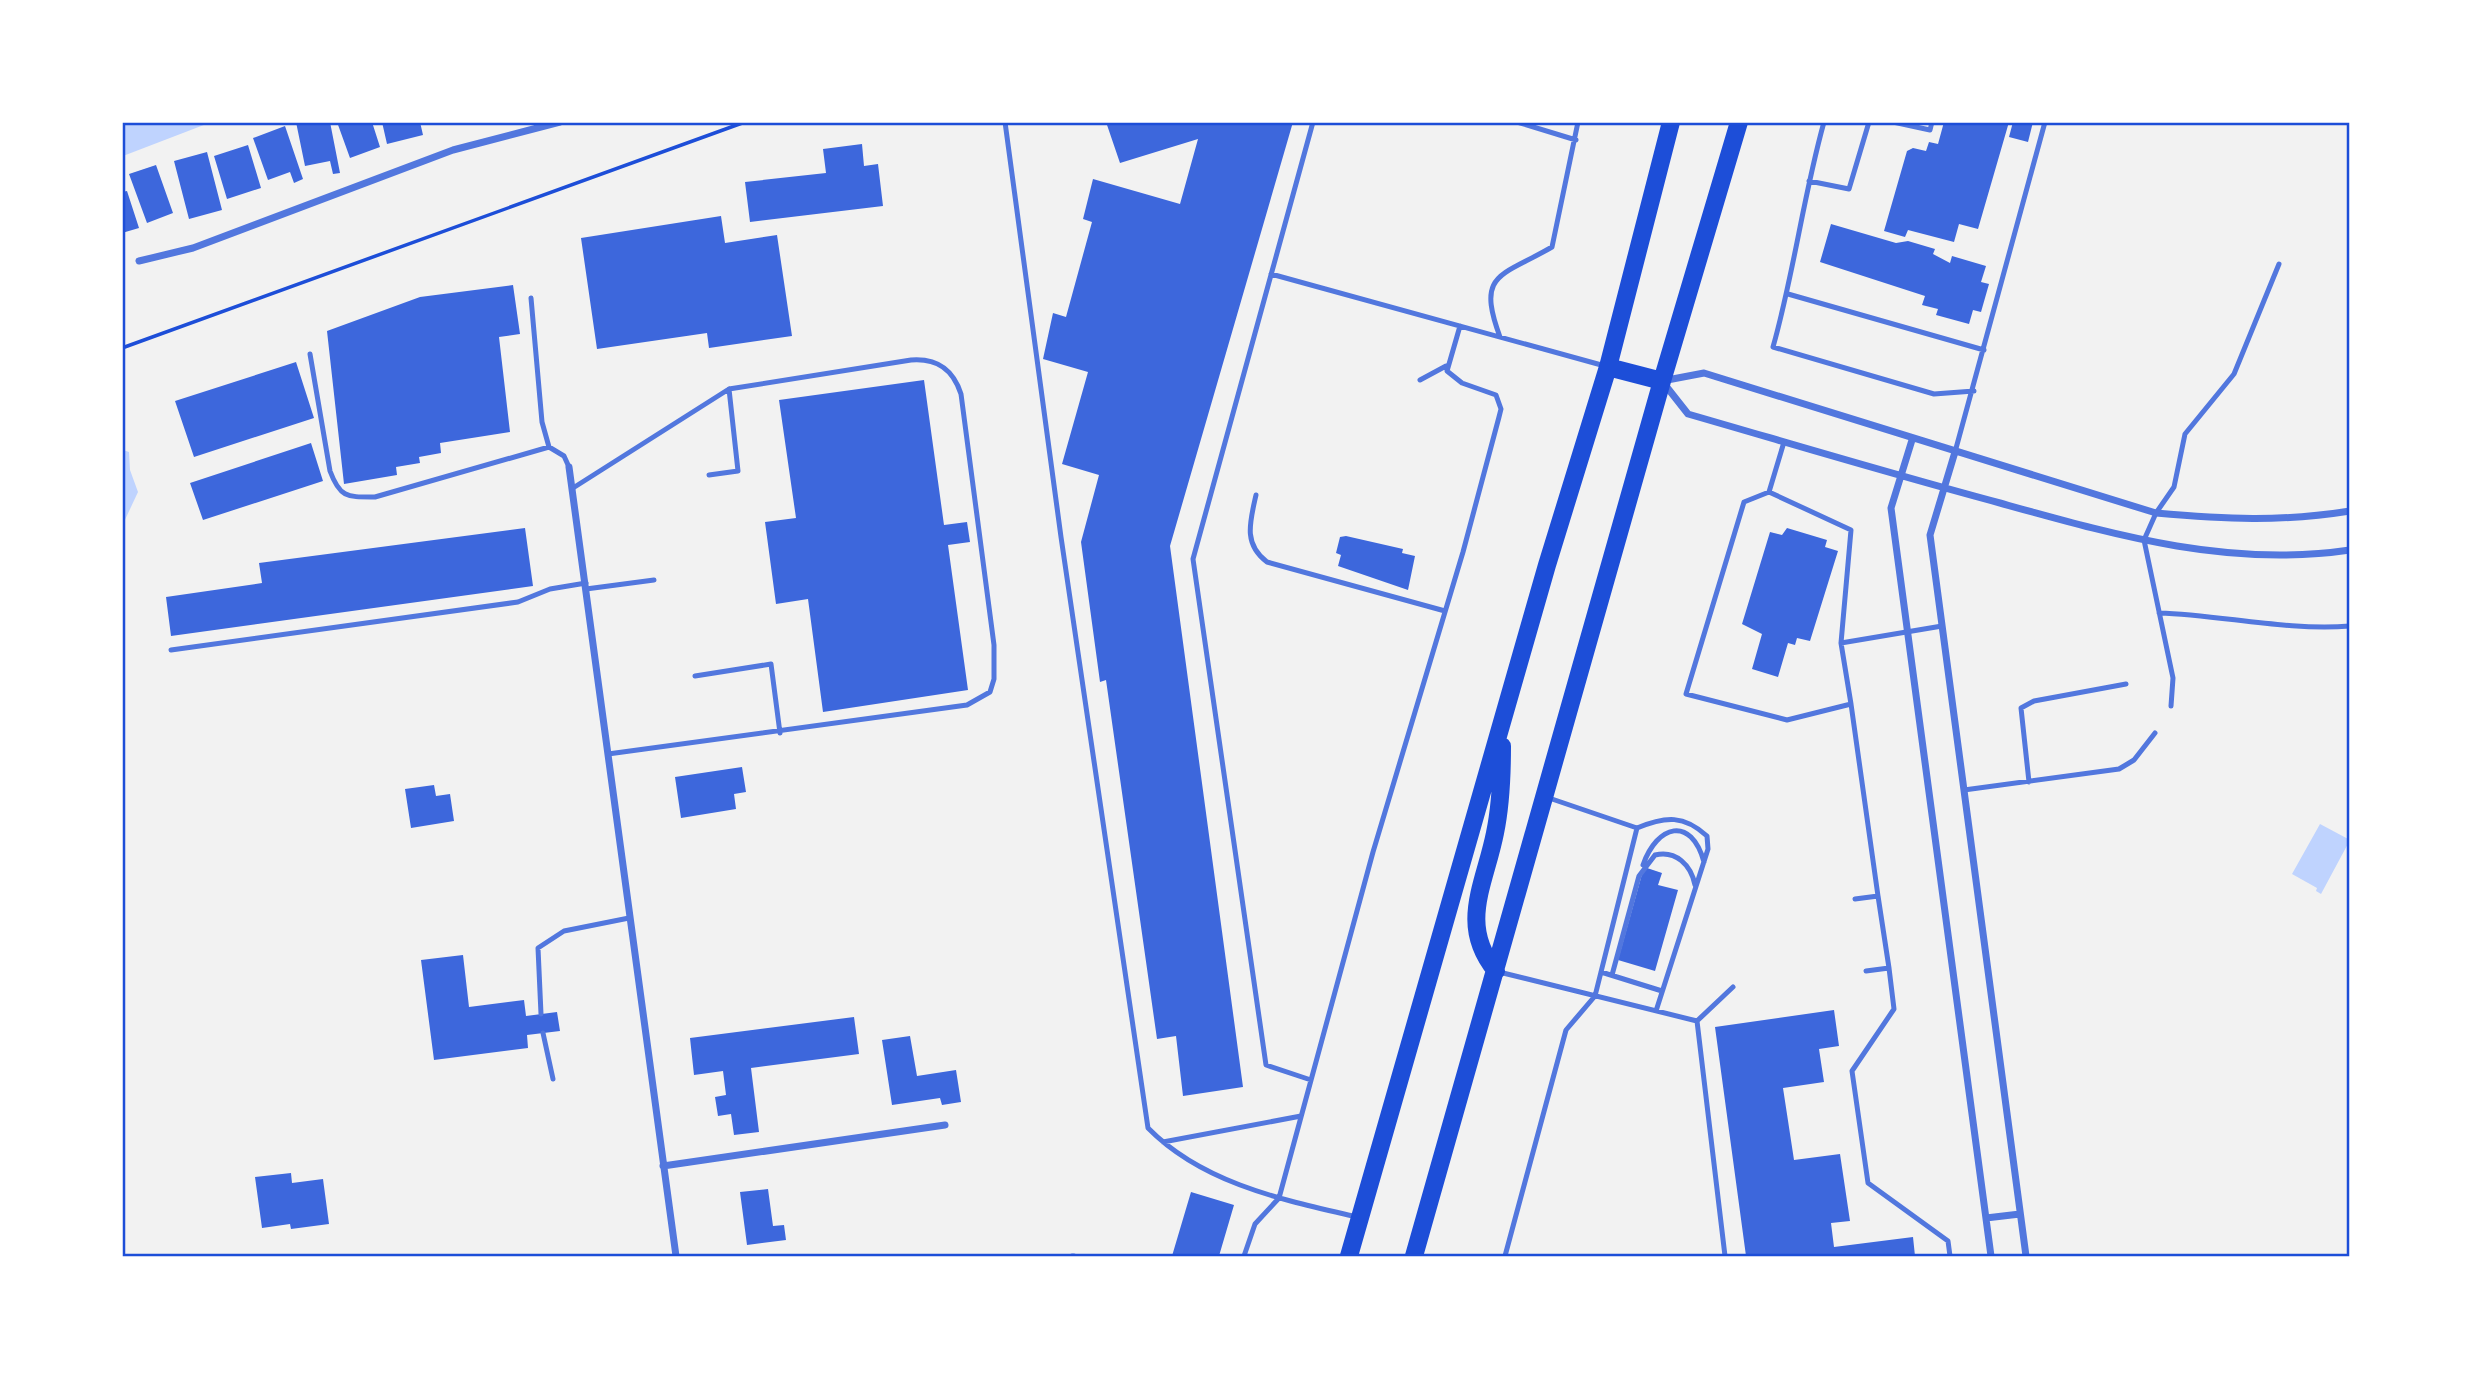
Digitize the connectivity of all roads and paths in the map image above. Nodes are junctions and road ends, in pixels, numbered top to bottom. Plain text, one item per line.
1 (559, 122) edge
2 (745, 122) edge
3 (1005, 122) edge
4 (1313, 122) edge
5 (1517, 122) edge
6 (1578, 122) edge
7 (1671, 122) edge
8 (1739, 122) edge
9 (1824, 122) edge
10 (1869, 122) edge
11 (1892, 122) edge
12 (1932, 122) edge
13 (2045, 122) edge
14 (1576, 140) junction
15 (1810, 181) junction
16 (139, 261) dead end
17 (2279, 264) dead end
18 (1271, 274) junction
19 (1788, 294) junction
20 (531, 298) dead end
21 (1460, 326) junction
22 (1500, 337) junction
23 (122, 348) edge
24 (1984, 350) junction
25 (310, 354) dead end
26 (1446, 366) junction
27 (1608, 367) junction
28 (1420, 380) dead end
29 (1662, 381) junction
30 (729, 389) junction
31 (1974, 391) junction
32 (1912, 440) junction
33 (1784, 442) junction
34 (549, 447) junction
35 (1955, 452) junction
36 (569, 467) joint
37 (709, 475) dead end
38 (1900, 476) junction
39 (573, 488) junction
40 (1941, 488) junction
41 (1769, 492) junction
42 (1256, 495) dead end
43 (2350, 511) edge
44 (2156, 513) junction
45 (2144, 540) junction
46 (2350, 550) edge
47 (654, 580) dead end
48 (586, 586) junction
49 (1446, 611) junction
50 (2159, 613) junction
51 (1942, 626) junction
52 (2350, 626) edge
53 (1908, 632) junction
54 (1841, 643) junction
55 (171, 650) dead end
56 (695, 676) dead end
57 (2126, 684) dead end
58 (1851, 704) junction
59 (2171, 706) dead end
60 (1502, 722) junction
61 (780, 733) junction
62 (2155, 733) dead end
63 (608, 754) junction
64 (2029, 782) junction
65 (1964, 790) junction
66 (1546, 797) junction
67 (1637, 828) junction
68 (1704, 862) junction
69 (1639, 876) junction
70 (1695, 888) junction
71 (1878, 896) junction
72 (1856, 899) dead end
73 (629, 918) junction
74 (1889, 968) junction
75 (1496, 971) junction
76 (1866, 971) dead end
77 (1601, 972) junction
78 (1612, 975) junction
79 (1733, 987) dead end
80 (1662, 991) junction
81 (1595, 996) junction
82 (1656, 1010) junction
83 (541, 1014) dead end
84 (1697, 1021) junction
85 (543, 1033) dead end
86 (553, 1079) dead end
87 (1311, 1080) junction
88 (1301, 1116) junction
89 (945, 1125) dead end
90 (1163, 1142) junction
91 (663, 1166) junction
92 (1279, 1198) junction
93 (2020, 1214) junction
94 (1360, 1218) junction
95 (1986, 1218) junction
96 (676, 1256) edge
97 (1244, 1256) edge
98 (1349, 1256) edge
99 (1414, 1256) edge
100 (1505, 1256) edge
101 (1725, 1256) edge
102 (1951, 1256) edge
103 (1991, 1256) edge
104 (2026, 1256) edge

1 - 16 street
2 - 23 path
3 - 90 lane
4 - 18 lane
5 - 14 lane
6 - 14 lane
7 - 27 main road
8 - 29 main road
9 - 15 lane
10 - 15 lane
11 - 12 lane
13 - 24 lane
14 - 22 lane
15 - 19 lane
17 - 44 lane
18 - 21 lane
18 - 87 lane
19 - 24 lane
19 - 31 lane
20 - 34 lane
21 - 22 lane
21 - 26 lane
22 - 27 lane
24 - 31 lane
25 - 34 lane
26 - 28 lane
26 - 49 lane
27 - 29 main road
27 - 60 main road
29 - 32 street
29 - 33 street
29 - 66 main road
30 - 37 lane
30 - 39 lane
30 - 61 lane
31 - 35 lane
32 - 35 street
32 - 38 street
33 - 38 street
33 - 41 lane
34 - 36 lane
35 - 40 street
35 - 44 street
36 - 39 street
38 - 40 street
38 - 53 street
39 - 48 street
40 - 45 street
40 - 51 street
41 - 54 lane
41 - 58 lane
42 - 49 lane
43 - 44 street
44 - 45 lane
45 - 46 street
45 - 50 lane
47 - 48 lane
48 - 55 lane
48 - 63 street
49 - 87 lane
50 - 52 lane
50 - 59 lane
51 - 53 lane
51 - 65 street
53 - 54 lane
53 - 95 street
54 - 58 lane
56 - 61 lane
57 - 64 lane
58 - 71 lane
60 - 75 main road
60 - 94 main road
61 - 63 lane
62 - 64 lane
63 - 73 street
64 - 65 lane
65 - 93 street
66 - 67 lane
66 - 75 main road
67 - 68 lane
67 - 77 lane
68 - 69 lane
68 - 70 lane
69 - 70 lane
69 - 78 lane
70 - 80 lane
71 - 72 lane
71 - 74 lane
73 - 83 lane
73 - 91 street
74 - 76 lane
74 - 102 lane
75 - 81 lane
75 - 99 main road
77 - 78 lane
77 - 81 lane
78 - 80 lane
79 - 84 lane
80 - 82 lane
81 - 82 lane
81 - 100 lane
82 - 84 lane
84 - 101 lane
85 - 86 lane
87 - 88 lane
88 - 90 lane
88 - 92 lane
89 - 91 street
90 - 92 lane
91 - 96 street
92 - 94 lane
92 - 97 lane
93 - 95 street
93 - 104 street
94 - 98 main road
95 - 103 street

